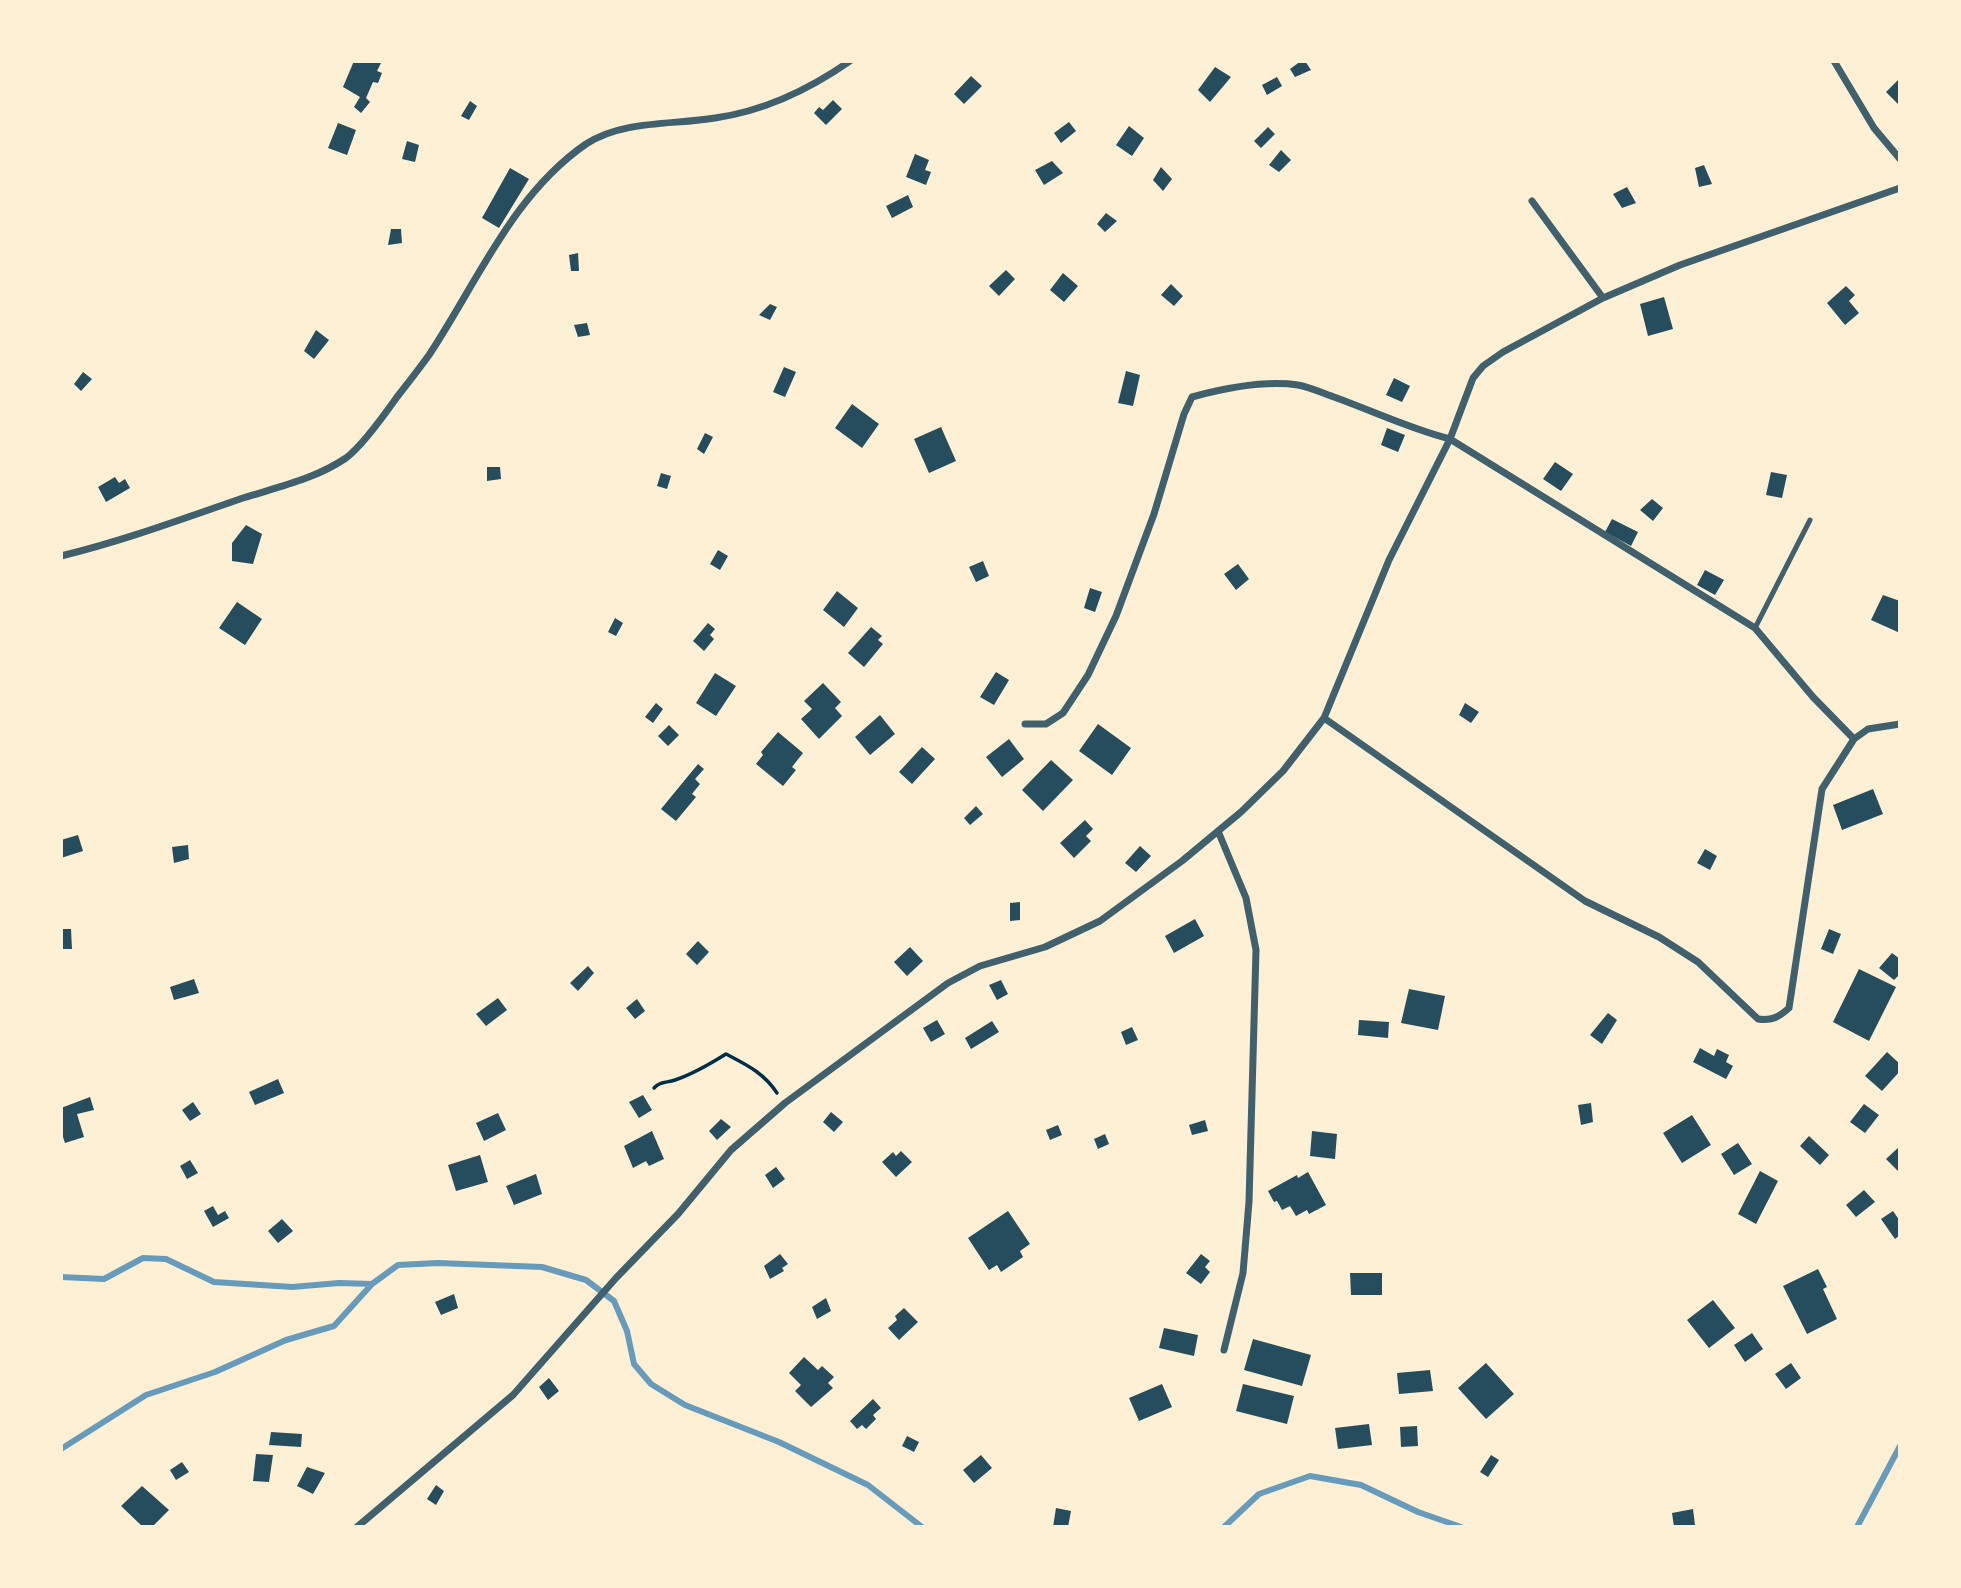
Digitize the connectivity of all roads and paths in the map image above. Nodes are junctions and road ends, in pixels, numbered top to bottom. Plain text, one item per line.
1 (850, 61) edge
2 (1834, 61) edge
3 (1900, 159) edge
4 (1900, 188) edge
5 (1532, 201) dead end
6 (1603, 298) junction
7 (1450, 439) junction
8 (1810, 520) dead end
9 (61, 556) edge
10 (1755, 628) junction
11 (1324, 718) junction
12 (1025, 724) dead end
13 (1900, 724) edge
14 (1854, 739) junction
15 (1218, 831) junction
16 (654, 1088) dead end
17 (785, 1103) junction
18 (1224, 1350) dead end
19 (358, 1527) edge

1 - 9 street
2 - 3 street
4 - 6 street
5 - 6 street
6 - 7 street
7 - 10 street
7 - 11 street
7 - 12 street
8 - 10 lane
10 - 14 street
11 - 14 street
11 - 15 street
13 - 14 street
15 - 17 street
15 - 18 street
16 - 17 path
17 - 19 street

